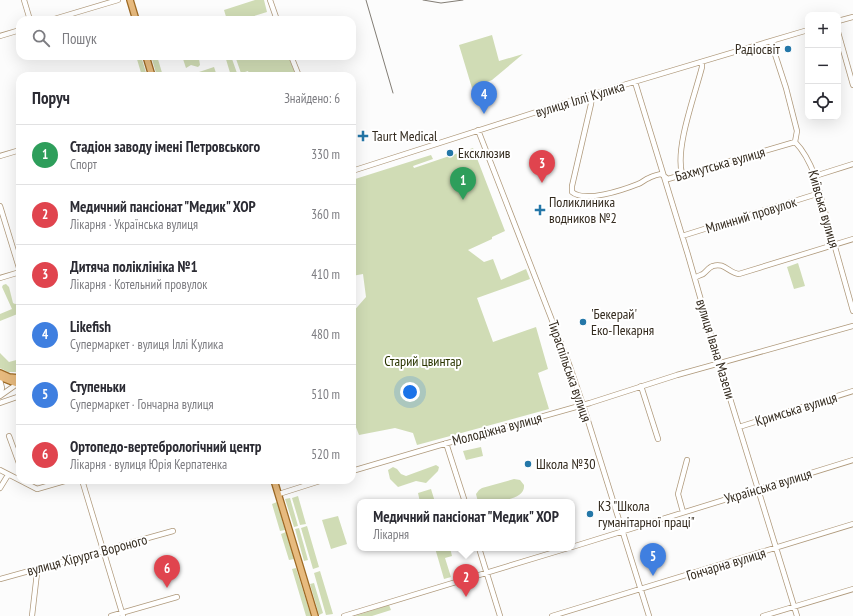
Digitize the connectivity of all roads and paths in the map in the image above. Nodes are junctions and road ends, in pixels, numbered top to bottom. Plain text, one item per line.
1 (24, 0) edge
2 (118, 0) edge
3 (130, 0) edge
4 (270, 0) edge
5 (29, 16) edge
6 (64, 16) edge
7 (135, 16) edge
8 (276, 16) edge
9 (853, 17) edge
10 (841, 20) edge
11 (16, 31) edge
12 (805, 31) edge
13 (0, 36) edge
14 (771, 42) junction
15 (841, 43) edge
16 (147, 60) edge
17 (293, 60) edge
18 (702, 62) junction
19 (151, 72) edge
20 (297, 72) edge
21 (635, 82) junction
22 (853, 85) edge
23 (592, 95) junction
24 (478, 130) junction
25 (795, 142) junction
26 (16, 151) edge
27 (0, 156) edge
28 (853, 164) edge
29 (356, 170) edge
30 (682, 174) junction
31 (664, 176) junction
32 (815, 176) junction
33 (820, 193) junction
34 (0, 206) edge
35 (682, 236) junction
36 (853, 239) edge
37 (834, 245) junction
38 (16, 259) edge
39 (16, 273) edge
40 (0, 278) edge
41 (695, 278) junction
42 (853, 311) edge
43 (853, 326) edge
44 (719, 363) junction
45 (0, 373) edge
46 (0, 378) edge
47 (16, 378) edge
48 (16, 383) edge
49 (16, 386) edge
50 (641, 386) junction
51 (853, 391) edge
52 (0, 396) edge
53 (16, 397) edge
54 (0, 403) edge
55 (583, 405) junction
56 (739, 427) junction
57 (9, 436) dead end
58 (658, 439) dead end
59 (446, 443) junction
60 (16, 455) edge
61 (687, 460) dead end
62 (853, 460) edge
63 (0, 470) edge
64 (356, 470) edge
65 (8, 475) junction
66 (16, 478) edge
67 (29, 484) edge
68 (52, 484) edge
69 (83, 484) edge
70 (275, 484) edge
71 (310, 484) edge
72 (0, 488) edge
73 (758, 489) junction
74 (279, 494) junction
75 (464, 499) edge
76 (683, 512) junction
77 (853, 524) edge
78 (173, 531) dead end
79 (623, 531) junction
80 (575, 546) edge
81 (776, 548) junction
82 (103, 550) junction
83 (480, 551) edge
84 (558, 551) edge
85 (36, 569) junction
86 (487, 573) junction
87 (0, 579) edge
88 (853, 589) edge
89 (641, 590) junction
90 (177, 597) dead end
91 (794, 607) junction
92 (122, 615) edge
93 (32, 616) edge
94 (111, 616) edge
95 (315, 616) edge
96 (344, 616) edge
97 (500, 616) edge
98 (552, 616) edge
99 (649, 616) edge
100 (763, 616) edge
101 (797, 616) edge

1 - 5 street
2 - 6 street
3 - 7 main road
4 - 8 street
9 - 10 street
11 - 13 street
12 - 14 street, вулиця Іллі Кулика
14 - 18 street, вулиця Іллі Кулика
14 - 25 street
15 - 22 street
16 - 19 main road
17 - 20 street
18 - 21 street, вулиця Іллі Кулика
18 - 30 street
21 - 23 street, вулиця Іллі Кулика
21 - 31 street, вулиця Івана Мазепи
23 - 24 street, вулиця Іллі Кулика
23 - 31 street, Бахмутська вулиця
24 - 29 street, вулиця Іллі Кулика
24 - 55 street, Тираспільська вулиця
25 - 30 street, Бахмутська вулиця
25 - 32 street, Київська вулиця
26 - 27 street
28 - 32 street
30 - 31 street, Бахмутська вулиця
31 - 35 street, вулиця Івана Мазепи
32 - 33 street, Київська вулиця
33 - 35 street, Млинний провулок
33 - 37 street, Київська вулиця
34 - 38 street
35 - 41 street, вулиця Івана Мазепи
36 - 37 street
37 - 41 street
37 - 42 street, Київська вулиця
39 - 40 street
41 - 44 street, вулиця Івана Мазепи
43 - 44 street, Молодіжна вулиця
44 - 50 street, Молодіжна вулиця
44 - 56 street, вулиця Івана Мазепи
45 - 47 main road
46 - 48 main road
46 - 52 street
49 - 52 street
50 - 55 street, Молодіжна вулиця
50 - 58 street
51 - 56 street, Кримська вулиця
53 - 54 street
55 - 59 street, Молодіжна вулиця
55 - 79 street, Тираспільська вулиця
56 - 73 street, вулиця Івана Мазепи
57 - 60 street
59 - 64 street, Молодіжна вулиця
59 - 75 street
61 - 76 street
62 - 73 street, Українська вулиця
63 - 65 street
65 - 66 street
65 - 72 street
67 - 68 street
69 - 82 street
70 - 74 main road
71 - 74 street
73 - 76 street, Українська вулиця
73 - 81 street, вулиця Івана Мазепи
74 - 95 main road
76 - 79 street, Українська вулиця
77 - 81 street, Гончарна вулиця
78 - 82 street, вулиця Хірурга Вороного
79 - 80 street, Українська вулиця
79 - 89 street, Тираспільська вулиця
81 - 89 street, Гончарна вулиця
81 - 91 street, вулиця Івана Мазепи
82 - 85 street, вулиця Хірурга Вороного
82 - 92 street
83 - 86 street
84 - 86 street
85 - 87 street, вулиця Хірурга Вороного
85 - 93 street
86 - 96 street
86 - 97 street
88 - 91 street
89 - 98 street, Гончарна вулиця
89 - 99 street, Тираспільська вулиця
90 - 92 street
91 - 100 street
91 - 101 street, вулиця Івана Мазепи
92 - 94 street

